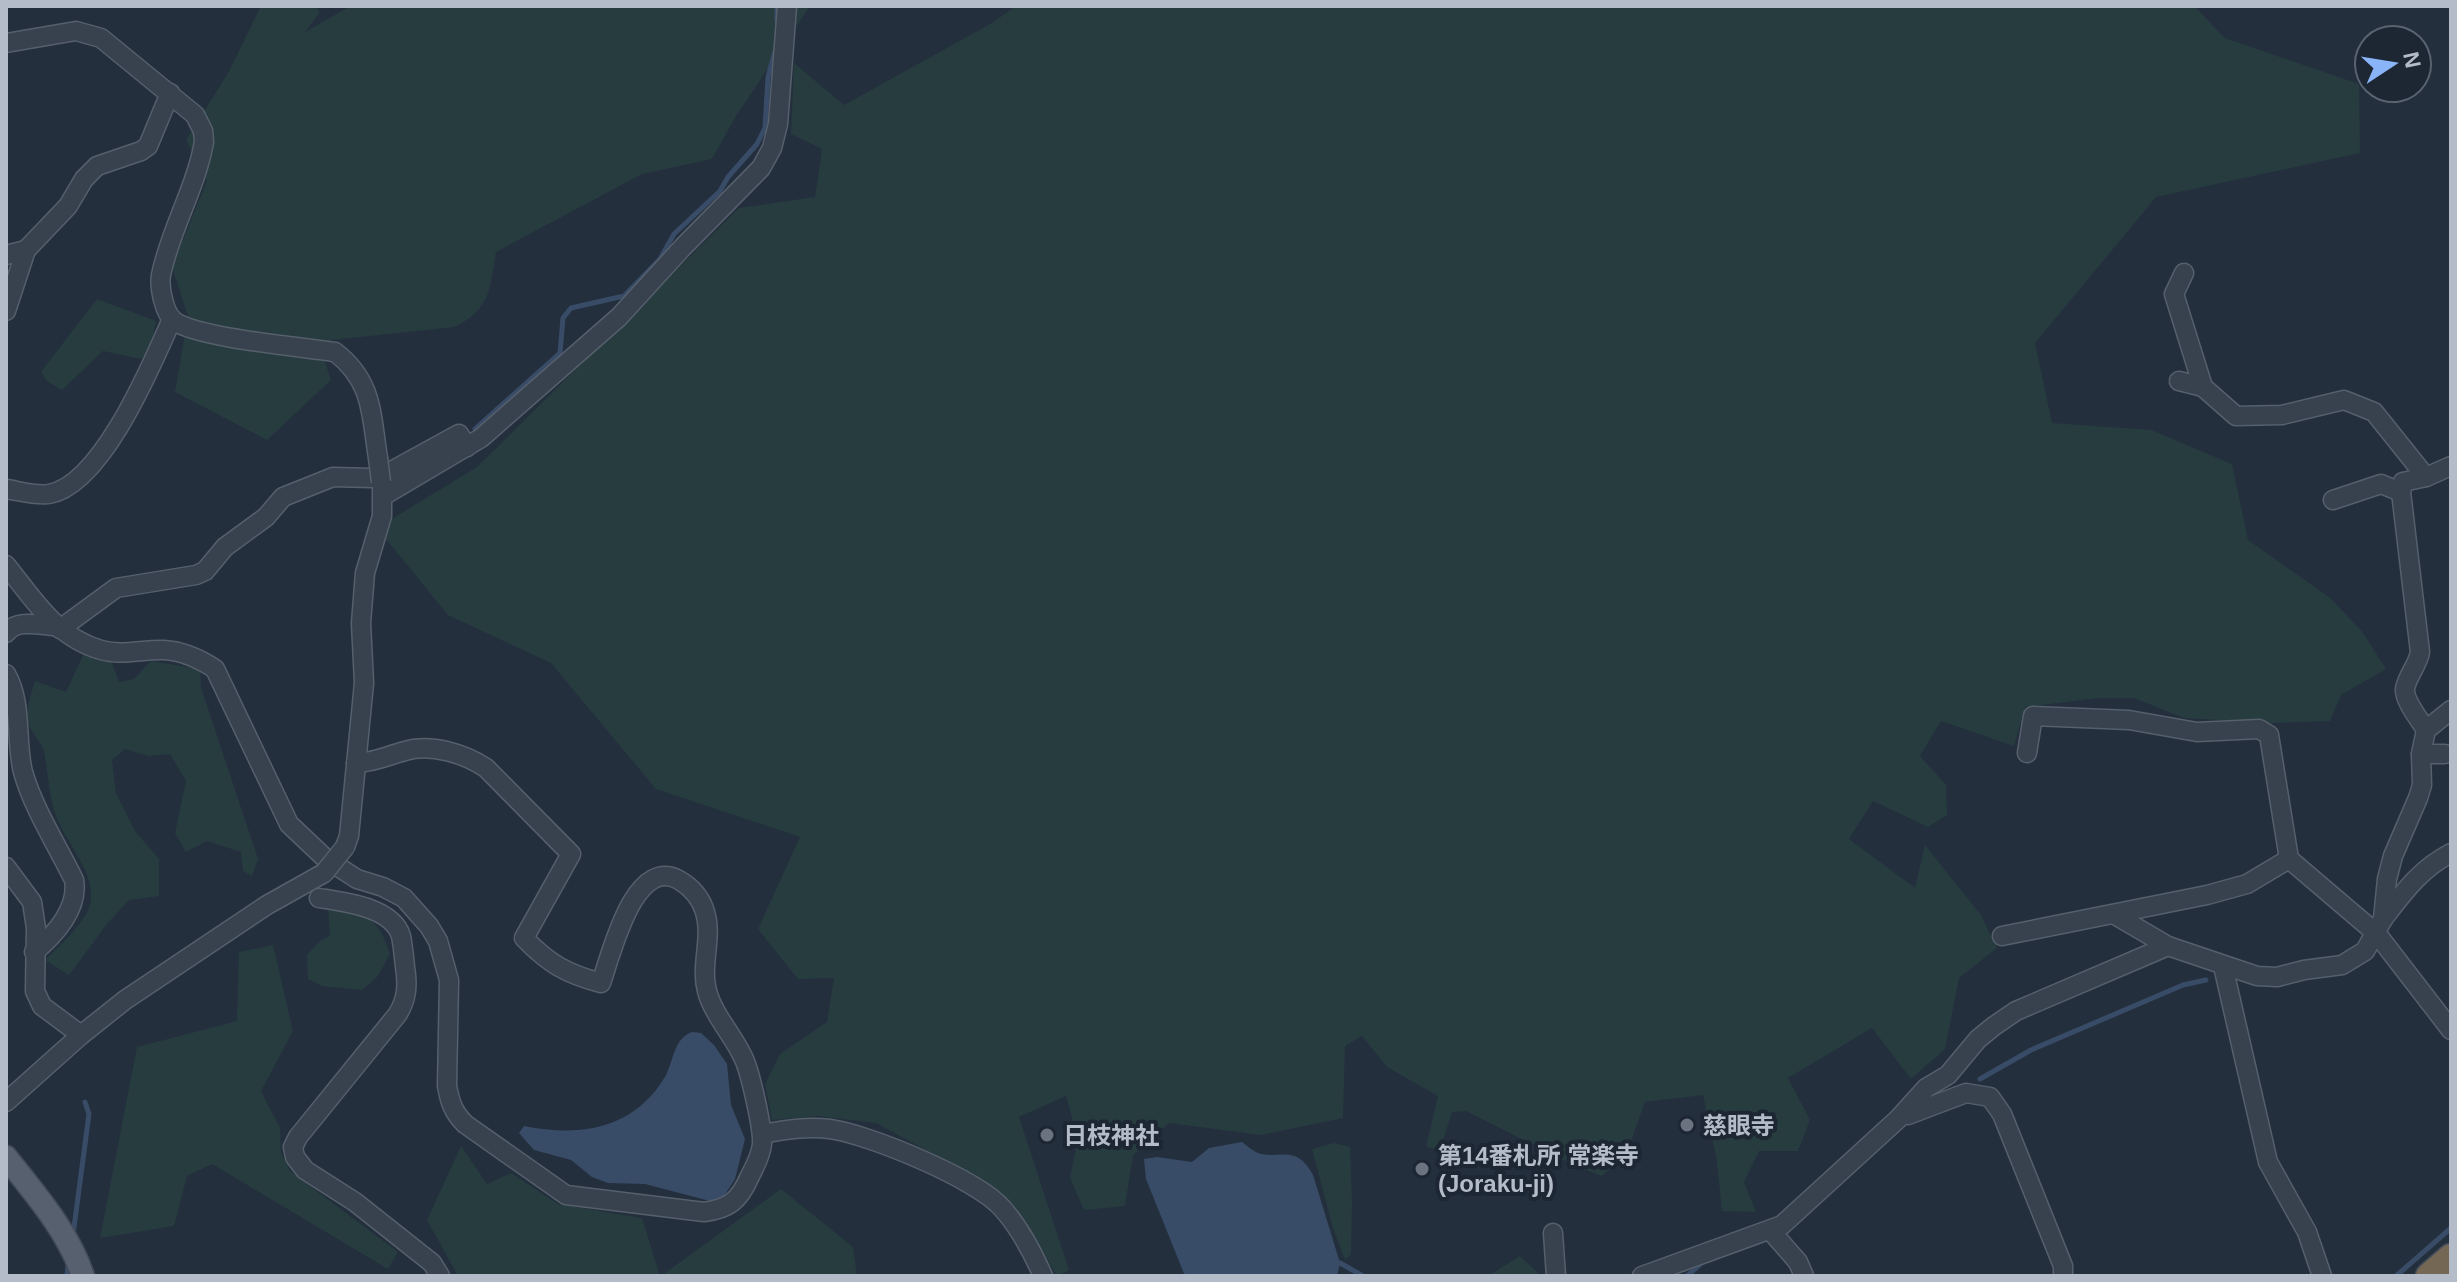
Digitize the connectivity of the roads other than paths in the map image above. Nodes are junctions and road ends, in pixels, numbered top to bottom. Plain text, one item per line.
1 (787, 6) edge
2 (6, 43) edge
3 (170, 93) junction
4 (26, 250) junction
5 (6, 255) edge
6 (2184, 273) dead end
7 (6, 311) edge
8 (172, 319) junction
9 (2179, 381) dead end
10 (2203, 387) junction
11 (467, 447) junction
12 (2451, 466) edge
13 (2426, 477) junction
14 (6, 489) edge
15 (382, 489) junction
16 (2401, 492) junction
17 (2333, 500) dead end
18 (6, 565) edge
19 (57, 628) junction
20 (6, 633) edge
21 (6, 674) edge
22 (2451, 710) edge
23 (2426, 730) junction
24 (2027, 753) dead end
25 (2421, 754) junction
26 (2445, 754) dead end
27 (356, 763) junction
28 (2451, 853) edge
29 (2289, 859) junction
30 (6, 867) edge
31 (319, 898) junction
32 (267, 905) junction
33 (415, 911) junction
34 (2115, 915) junction
35 (2380, 926) junction
36 (2002, 936) dead end
37 (2168, 946) junction
38 (34, 952) junction
39 (2223, 966) junction
40 (2451, 1030) edge
41 (81, 1035) junction
42 (6, 1102) edge
43 (1898, 1119) junction
44 (762, 1134) junction
45 (6, 1157) edge
46 (1770, 1230) junction
47 (1553, 1233) dead end
48 (2451, 1257) edge
49 (83, 1276) edge
50 (440, 1276) edge
51 (1043, 1276) edge
52 (1556, 1276) edge
53 (1642, 1276) edge
54 (1804, 1276) edge
55 (2063, 1276) edge
56 (2322, 1276) edge
57 (2429, 1276) edge

1 - 11 street
2 - 3 street
3 - 4 street
3 - 8 street
4 - 5 street
4 - 7 street
6 - 10 street
8 - 14 street
8 - 15 street, bridge
9 - 10 street
10 - 13 street
11 - 15 street
11 - 19 street
12 - 13 street
13 - 16 street
15 - 27 street
16 - 17 street
16 - 23 street
18 - 19 street
19 - 20 street
19 - 33 street
21 - 38 street
22 - 23 street
23 - 25 street
24 - 29 street
25 - 26 street
25 - 35 street
27 - 32 street, bridge
27 - 44 street
28 - 35 street
29 - 34 street
29 - 35 street
30 - 38 street
31 - 32 street
31 - 33 street
31 - 50 street
32 - 41 street
33 - 44 street
34 - 36 street
34 - 37 street
35 - 39 street
35 - 40 street
37 - 39 street
37 - 43 street
38 - 41 street
39 - 56 street
41 - 42 street
43 - 46 street
43 - 55 street
44 - 51 street
45 - 49 main road
46 - 53 street
46 - 54 street
47 - 52 street
48 - 57 highway

